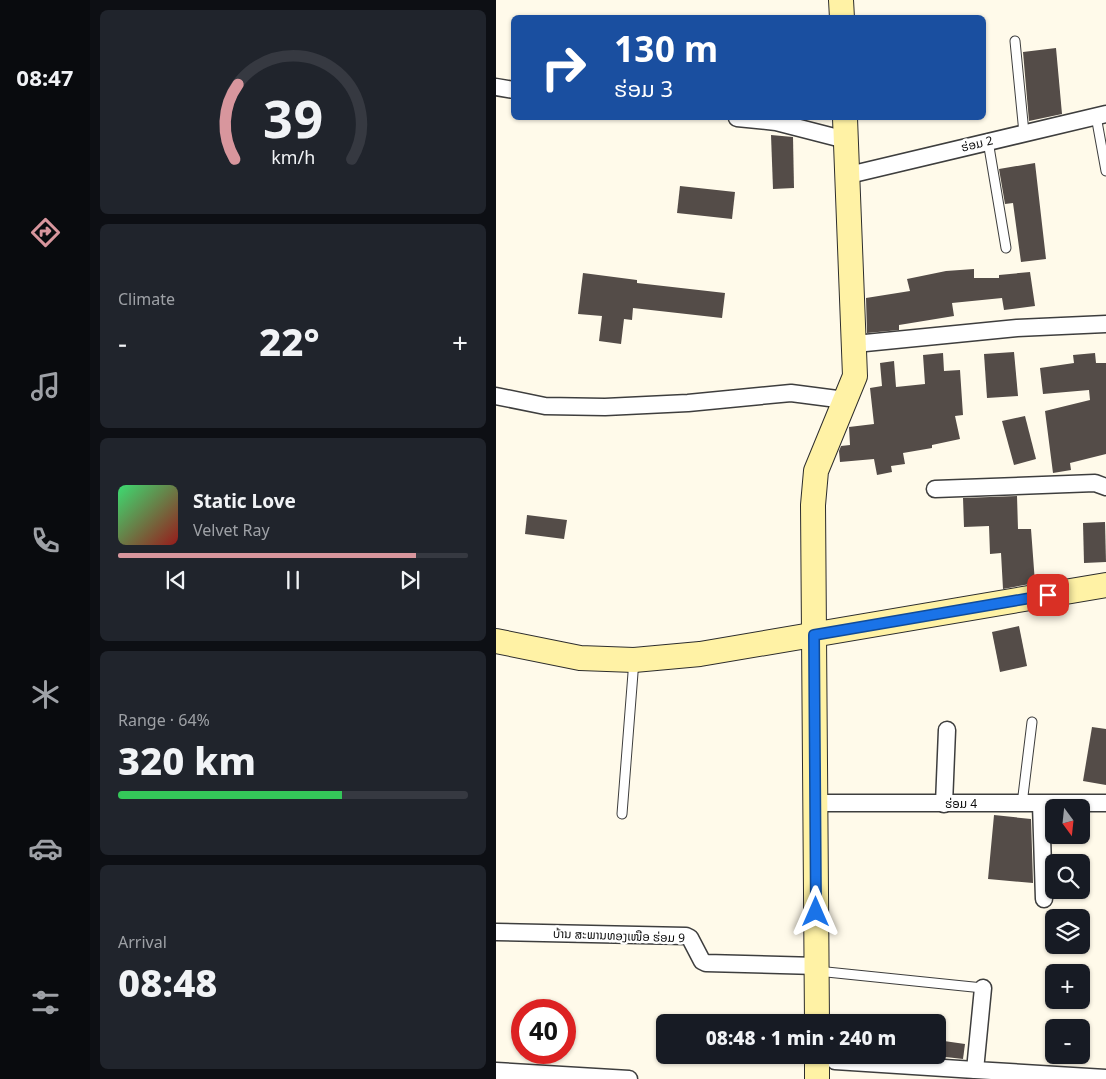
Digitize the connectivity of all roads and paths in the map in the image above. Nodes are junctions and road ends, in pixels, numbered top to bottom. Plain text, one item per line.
1 (841, 0) edge
2 (842, 15) edge
3 (1015, 41) dead end
4 (496, 87) edge
5 (511, 90) edge
6 (1101, 115) edge
7 (756, 120) edge
8 (846, 129) edge
9 (1024, 132) junction
10 (988, 141) junction
11 (1106, 171) edge
12 (849, 175) junction
13 (1006, 248) dead end
14 (1106, 324) edge
15 (856, 344) junction
16 (496, 396) edge
17 (846, 400) junction
18 (1106, 487) edge
19 (935, 489) dead end
20 (1106, 585) edge
21 (814, 635) junction
22 (496, 641) edge
23 (634, 660) junction
24 (1032, 722) dead end
25 (947, 730) dead end
26 (816, 803) junction
27 (1106, 803) edge
28 (944, 804) junction
29 (1022, 804) junction
30 (1041, 804) junction
31 (622, 814) dead end
32 (1044, 899) dead end
33 (496, 932) edge
34 (817, 969) junction
35 (983, 988) joint
36 (817, 1014) edge
37 (823, 1064) edge
38 (900, 1064) edge
39 (975, 1070) junction
40 (496, 1071) edge
41 (1106, 1078) edge
42 (629, 1079) edge
43 (817, 1079) edge

1 - 2 street
3 - 9 lane
4 - 5 street
6 - 9 street, ຮ່ອມ 2
6 - 11 lane
7 - 8 street
8 - 12 street
9 - 10 street, ຮ່ອມ 2
10 - 12 street, ຮ່ອມ 2
10 - 13 lane
12 - 15 street
14 - 15 street
15 - 17 street
16 - 17 street
17 - 21 street
18 - 19 street
20 - 21 street
21 - 23 street
21 - 26 street
22 - 23 street
23 - 31 lane
24 - 29 lane
25 - 28 street
26 - 28 street, ຮ່ອມ 4
26 - 34 street
27 - 30 street, ຮ່ອມ 4
28 - 29 street, ຮ່ອມ 4
29 - 30 street, ຮ່ອມ 4
30 - 32 street
33 - 34 street, ບ້ານ ສະພານທອງເໜືອ ຮ່ອມ 9
34 - 35 lane
34 - 36 street
35 - 39 street
37 - 43 street
38 - 39 street
39 - 41 street
40 - 42 street

